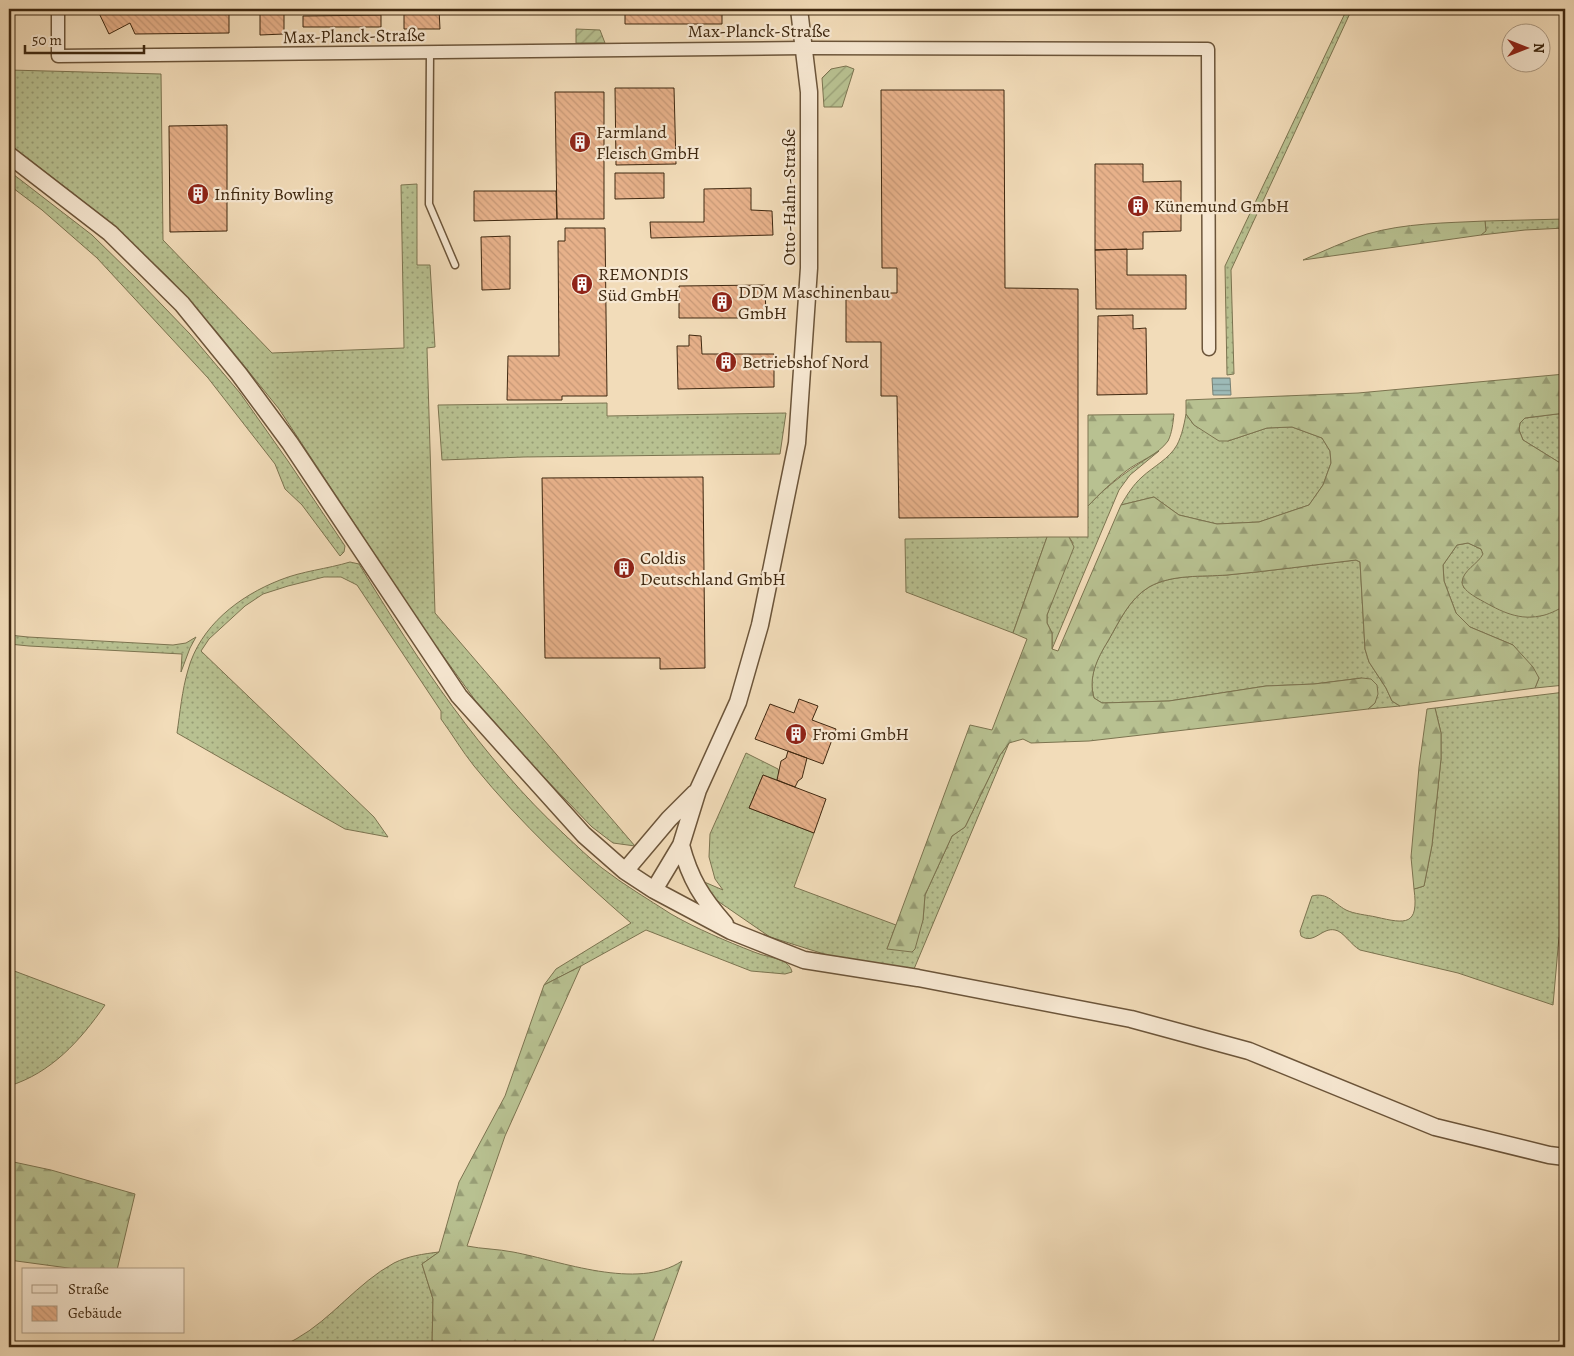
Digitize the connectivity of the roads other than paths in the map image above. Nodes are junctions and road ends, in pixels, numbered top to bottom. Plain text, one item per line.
1 (58, 9) edge
2 (799, 9) edge
3 (804, 48) junction
4 (430, 52) junction
5 (9, 155) edge
6 (455, 265) dead end
7 (1209, 349) dead end
8 (698, 790) junction
9 (681, 845) junction
10 (625, 870) junction
11 (654, 890) junction
12 (731, 931) junction
13 (1565, 1157) edge

1 - 4 street, Max-Planck-Straße
2 - 3 street, Otto-Hahn-Straße
3 - 4 street, Max-Planck-Straße
3 - 7 street, Max-Planck-Straße
3 - 8 street, Otto-Hahn-Straße
4 - 6 lane
5 - 10 street
8 - 9 street
8 - 10 street
9 - 11 street
9 - 12 street
10 - 11 street
11 - 12 street
12 - 13 street

